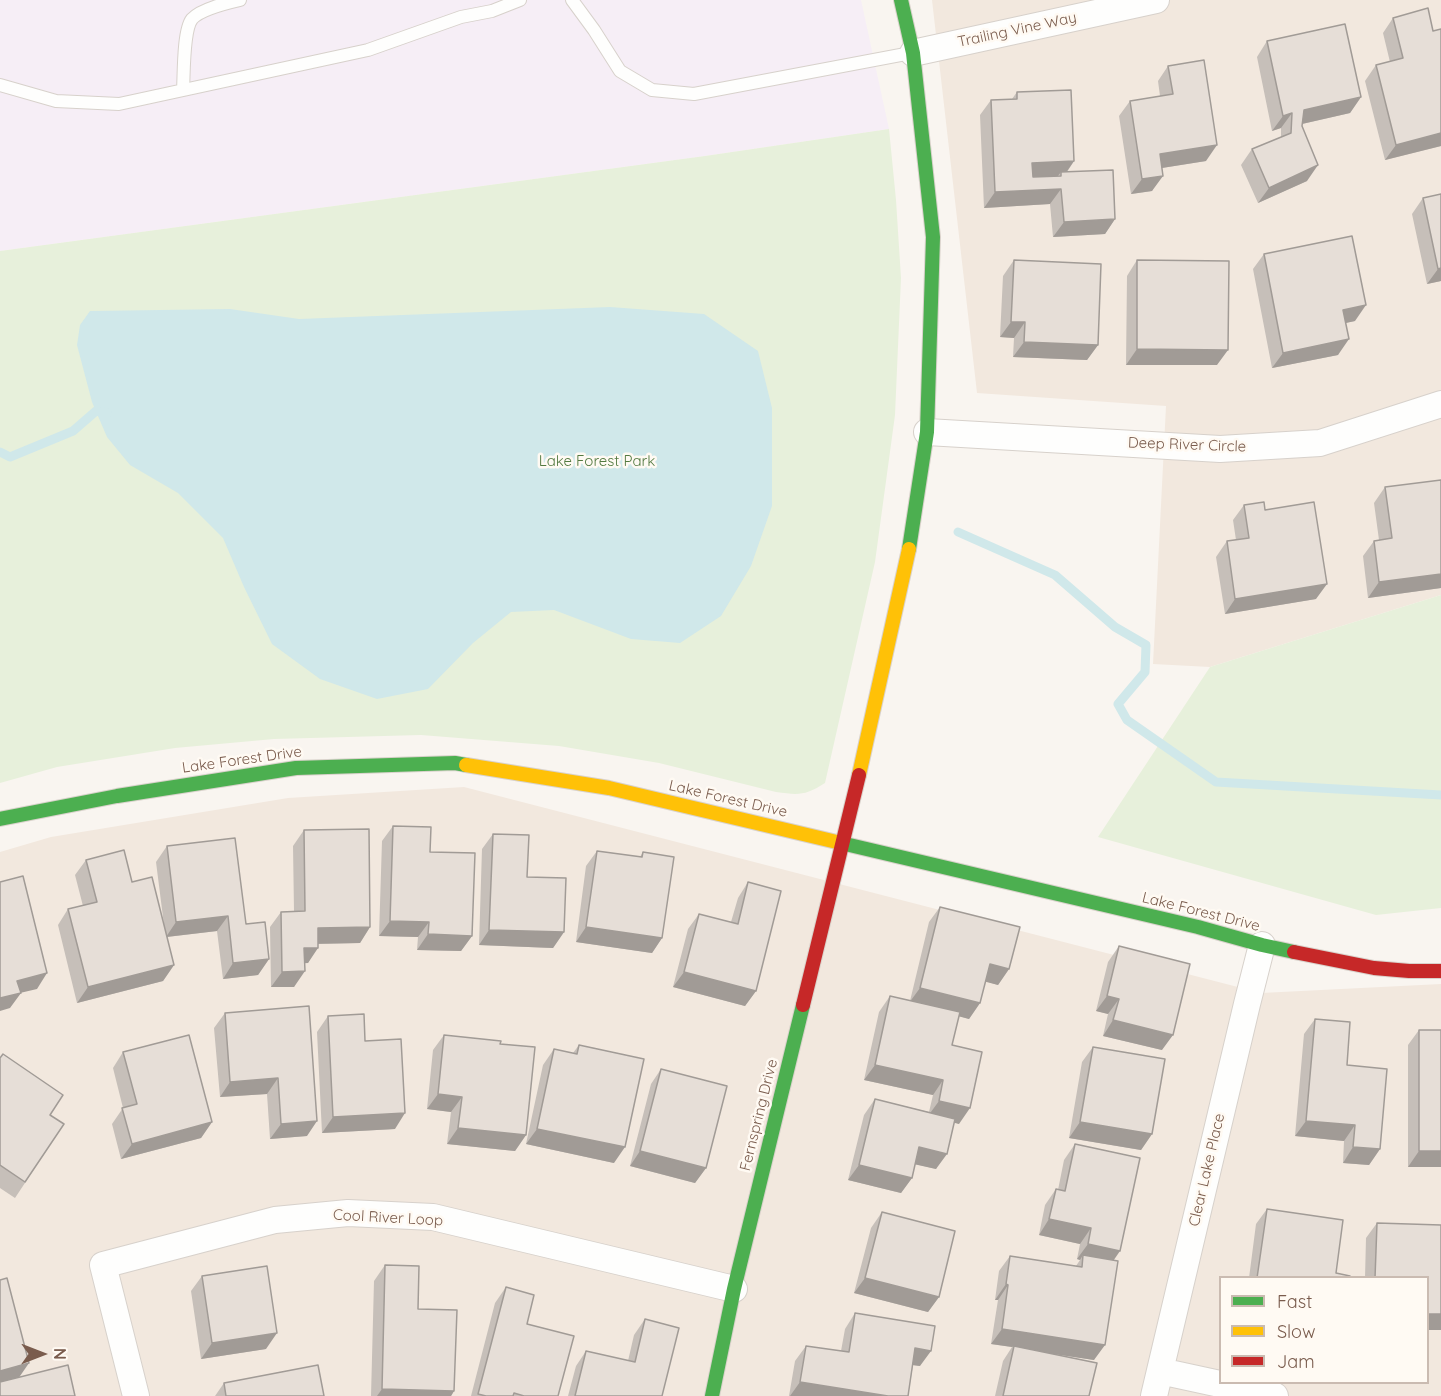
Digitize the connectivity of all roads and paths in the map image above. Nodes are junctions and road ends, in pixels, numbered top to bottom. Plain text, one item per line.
1 (240, 0) edge
2 (520, 0) edge
3 (572, 0) edge
4 (901, 0) edge
5 (1156, 0) edge
6 (913, 53) junction
7 (0, 85) edge
8 (183, 90) junction
9 (1441, 404) edge
10 (927, 432) junction
11 (0, 819) edge
12 (843, 843) junction
13 (1262, 945) junction
14 (1441, 971) edge
15 (734, 1289) junction
16 (1160, 1371) junction
17 (1219, 1384) edge
18 (1220, 1384) edge
19 (136, 1396) edge
20 (712, 1396) edge
21 (1154, 1396) edge
22 (1275, 1396) edge

1 - 8 lane
2 - 8 lane
3 - 6 lane
4 - 6 street, Fernspring Drive
5 - 6 street, Trailing Vine Way
6 - 10 street, Fernspring Drive
7 - 8 lane
9 - 10 street, Deep River Circle
10 - 12 street, Fernspring Drive
11 - 12 street, Lake Forest Drive
12 - 13 street, Lake Forest Drive
12 - 15 street, Fernspring Drive
13 - 14 street, Lake Forest Drive
13 - 16 street, Clear Lake Place
15 - 19 street, Cool River Loop
15 - 20 street, Fernspring Drive
16 - 17 street
16 - 21 street, Clear Lake Place
18 - 22 street

